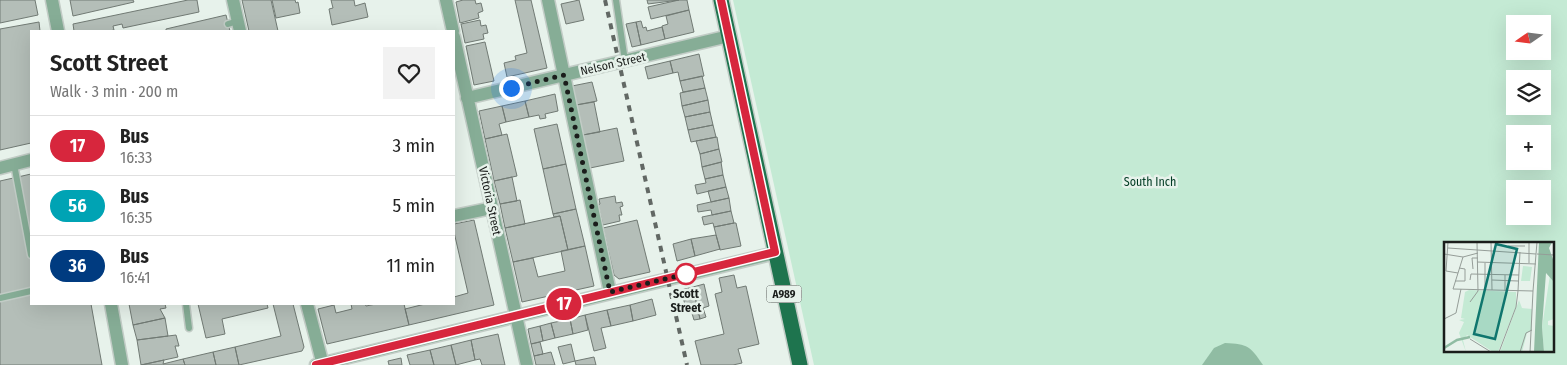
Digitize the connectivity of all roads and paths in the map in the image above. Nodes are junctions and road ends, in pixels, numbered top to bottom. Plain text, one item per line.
1 (52, 0) edge
2 (233, 0) edge
3 (446, 0) edge
4 (548, 0) edge
5 (616, 0) edge
6 (721, 0) edge
7 (235, 26) edge
8 (58, 30) edge
9 (453, 30) edge
10 (729, 36) junction
11 (455, 41) edge
12 (625, 61) junction
13 (564, 75) junction
14 (467, 98) junction
15 (30, 160) edge
16 (14, 164) junction
17 (0, 168) edge
18 (492, 208) junction
19 (455, 216) edge
20 (30, 250) edge
21 (775, 252) junction
22 (30, 291) edge
23 (610, 292) junction
24 (0, 298) edge
25 (111, 305) edge
26 (186, 305) edge
27 (307, 305) edge
28 (516, 316) junction
29 (188, 328) dead end
30 (320, 364) edge
31 (122, 365) edge
32 (527, 365) edge
33 (800, 365) edge

1 - 8 street
2 - 7 street
3 - 9 street
4 - 13 street
5 - 12 lane
6 - 10 main road, A989
10 - 12 street, Nelson Street
10 - 21 main road, A989
11 - 14 street, Victoria Street
12 - 13 street, Nelson Street
13 - 14 street, Nelson Street
13 - 23 street
14 - 18 street, Victoria Street
15 - 16 street
16 - 17 street
16 - 20 lane
18 - 19 street
18 - 28 street, Victoria Street
21 - 23 street
21 - 33 main road, A989
22 - 24 lane
23 - 28 street
25 - 31 street
26 - 29 lane
27 - 30 street
28 - 30 street
28 - 32 street, Victoria Street

